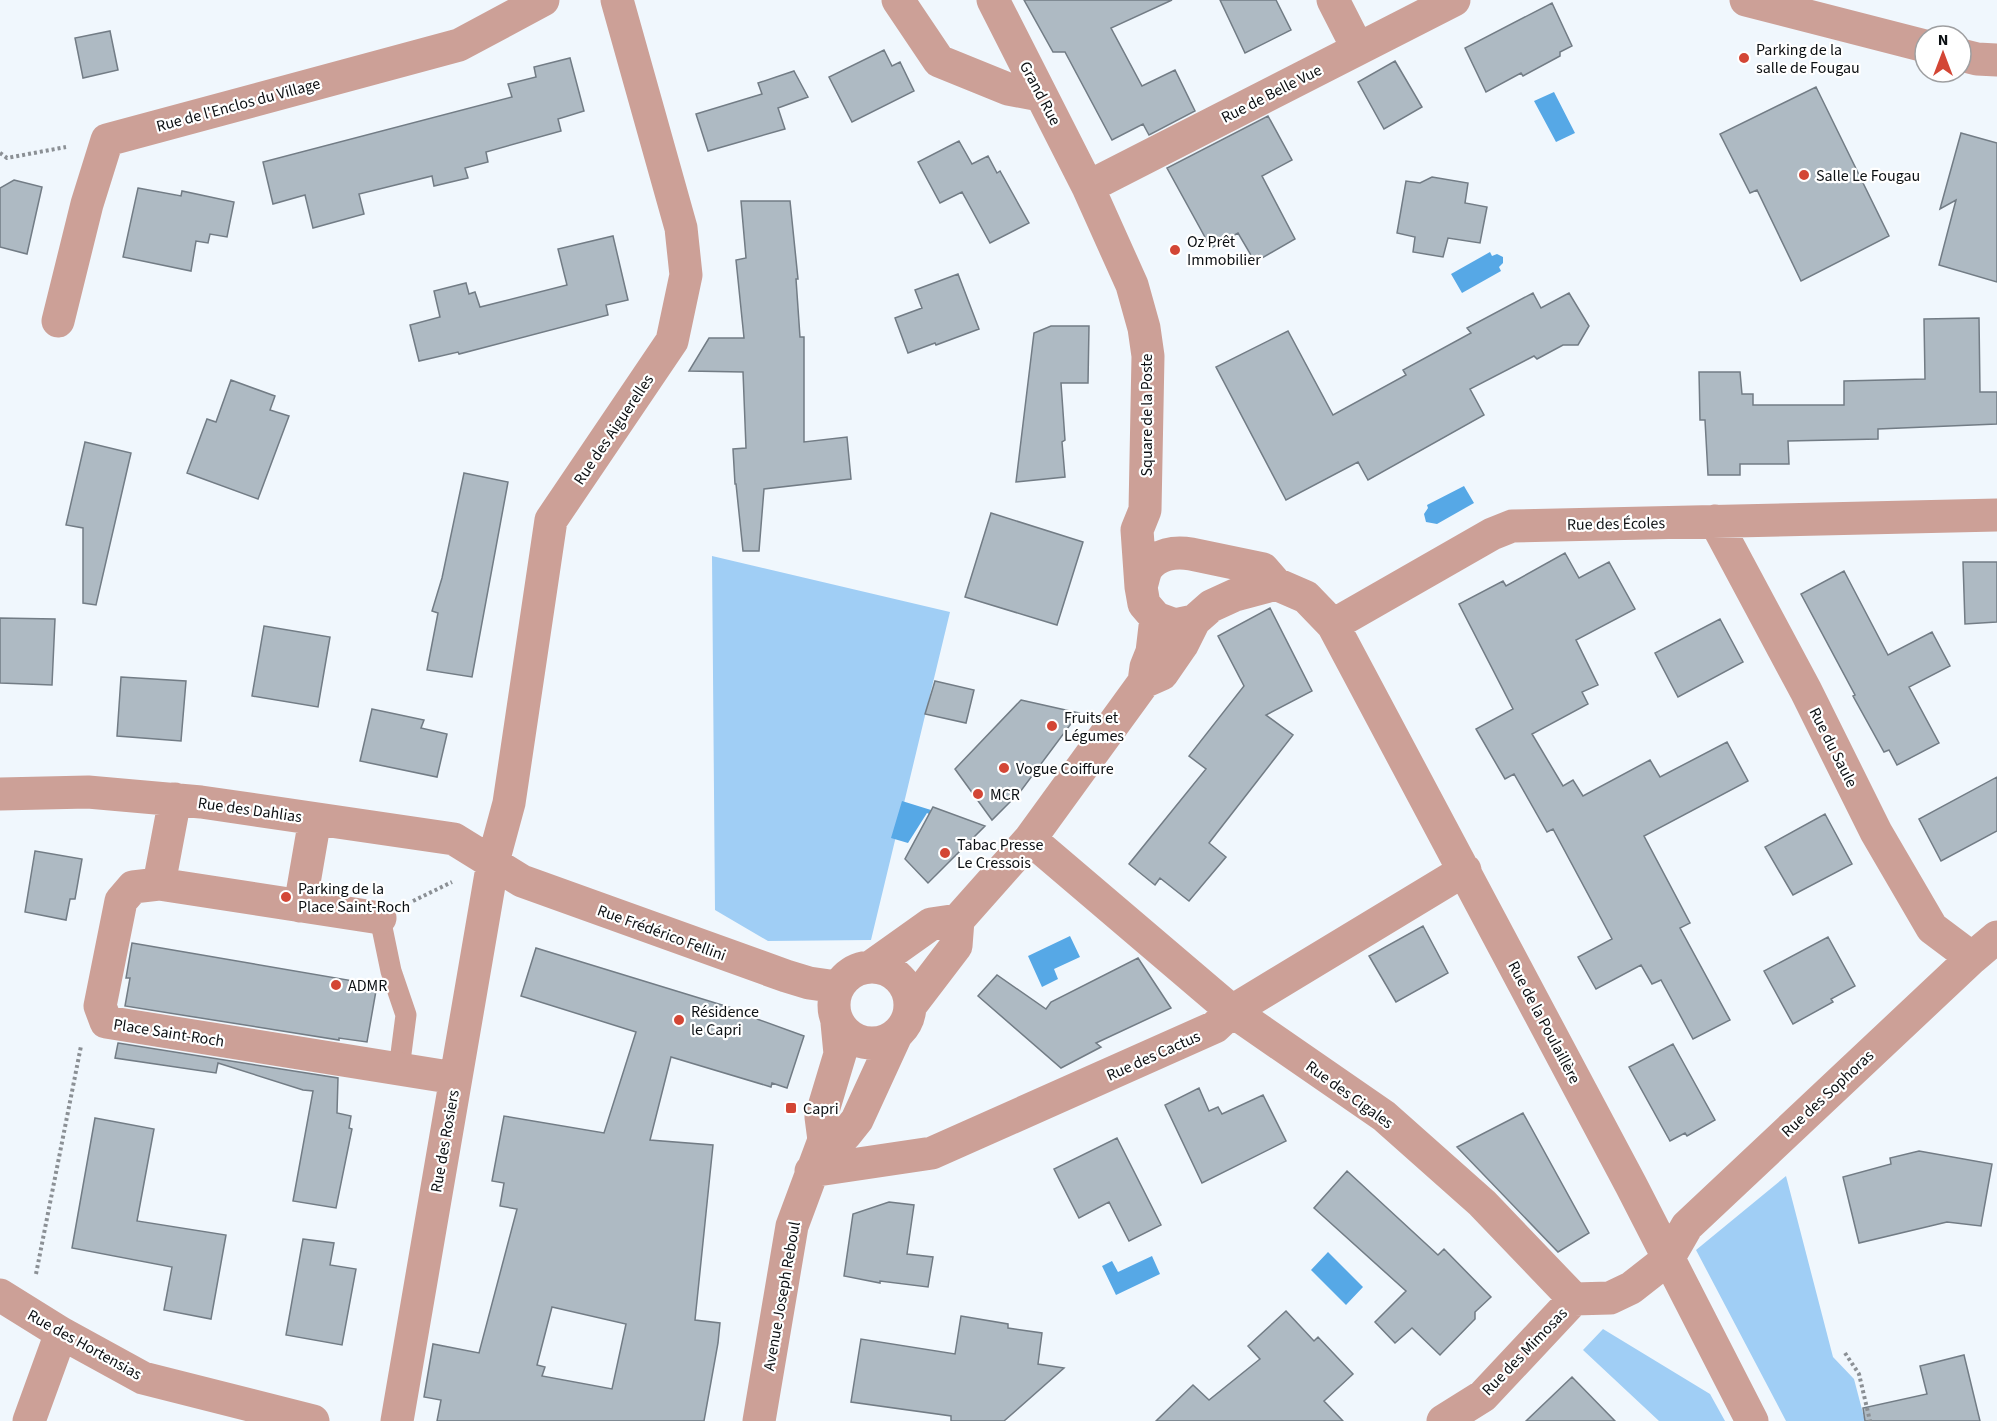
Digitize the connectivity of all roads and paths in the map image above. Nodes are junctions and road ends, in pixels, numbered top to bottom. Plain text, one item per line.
1 (543, 0) edge
2 (617, 0) edge
3 (898, 0) edge
4 (993, 0) edge
5 (1333, 0) edge
6 (1454, 0) edge
7 (1746, 0) edge
8 (1913, 43) edge
9 (1358, 49) junction
10 (1973, 58) edge
11 (1997, 60) edge
12 (1040, 95) junction
13 (107, 140) junction
14 (0, 153) edge
15 (1089, 187) junction
16 (58, 321) dead end
17 (1145, 510) junction
18 (1997, 515) edge
19 (1715, 521) junction
20 (1185, 553) junction
21 (1276, 584) junction
22 (1141, 587) junction
23 (1203, 613) junction
24 (1156, 618) junction
25 (1333, 625) junction
26 (1144, 682) junction
27 (0, 794) edge
28 (175, 799) junction
29 (315, 819) junction
30 (1030, 839) junction
31 (493, 862) junction
32 (1464, 870) junction
33 (458, 879) dead end
34 (159, 884) junction
35 (434, 889) dead end
36 (300, 906) junction
37 (380, 918) joint
38 (958, 920) junction
39 (1997, 937) edge
40 (1972, 958) junction
41 (872, 966) junction
42 (837, 987) junction
43 (911, 1005) junction
44 (1232, 1011) junction
45 (102, 1013) junction
46 (837, 1023) junction
47 (896, 1035) junction
48 (399, 1069) junction
49 (455, 1078) junction
50 (824, 1140) junction
51 (811, 1171) junction
52 (1668, 1259) junction
53 (35, 1282) dead end
54 (0, 1295) edge
55 (1574, 1299) junction
56 (61, 1333) junction
57 (1845, 1353) dead end
58 (29, 1421) edge
59 (313, 1421) edge
60 (398, 1421) edge
61 (759, 1421) edge
62 (1443, 1421) edge
63 (1752, 1421) edge
64 (1870, 1421) edge

1 - 13 street, Rue de l'Enclos du Village
2 - 31 street, Rue des Aiguerelles
3 - 12 street
4 - 12 street, Grand Rue
5 - 9 street
6 - 9 street, Rue de Belle Vue
7 - 8 street
9 - 15 street, Rue de Belle Vue
10 - 11 street
12 - 15 street, Grand Rue
13 - 14 path
13 - 16 street
15 - 17 street, Square de la Poste
17 - 20 street
17 - 22 street, Square de la Poste
18 - 19 street, Rue des Écoles
19 - 25 street, Rue des Écoles
19 - 40 street, Rue du Saule
20 - 21 street
20 - 22 street
20 - 23 street
21 - 23 street
21 - 25 street
22 - 24 street, Square de la Poste
23 - 24 street
23 - 26 street
24 - 26 street
25 - 32 street, Rue de la Poulaillère
26 - 30 street
27 - 28 street, Rue des Dahlias
28 - 29 street, Rue des Dahlias
28 - 34 street
29 - 31 street, Rue des Dahlias
29 - 36 street
30 - 38 street
30 - 44 street, Rue des Cigales
31 - 42 street, Rue Frédérico Fellini
31 - 49 street, Rue des Rosiers
32 - 44 street, Rue des Cactus
32 - 52 street, Rue de la Poulaillère
33 - 35 path
34 - 36 street, Place Saint-Roch
34 - 45 street, Place Saint-Roch
36 - 37 street, Place Saint-Roch
37 - 48 lane, Place Saint-Roch
38 - 41 street
38 - 43 street
39 - 40 street, Rue des Sophoras
40 - 52 street, Rue des Sophoras
41 - 42 street
41 - 43 street
42 - 46 street
43 - 47 street
44 - 51 street, Rue des Cactus
44 - 55 street, Rue des Cigales
45 - 48 street, Place Saint-Roch
45 - 53 path
46 - 47 street
46 - 50 street, Avenue Joseph Reboul
47 - 50 street
48 - 49 street, Place Saint-Roch
49 - 60 street, Rue des Rosiers
50 - 51 street, Avenue Joseph Reboul
51 - 61 street, Avenue Joseph Reboul
52 - 55 street
52 - 63 street, Rue de la Poulaillère
54 - 56 street, Rue des Hortensias
55 - 62 street, Rue des Mimosas
56 - 58 street
56 - 59 street, Rue des Hortensias
57 - 64 path

